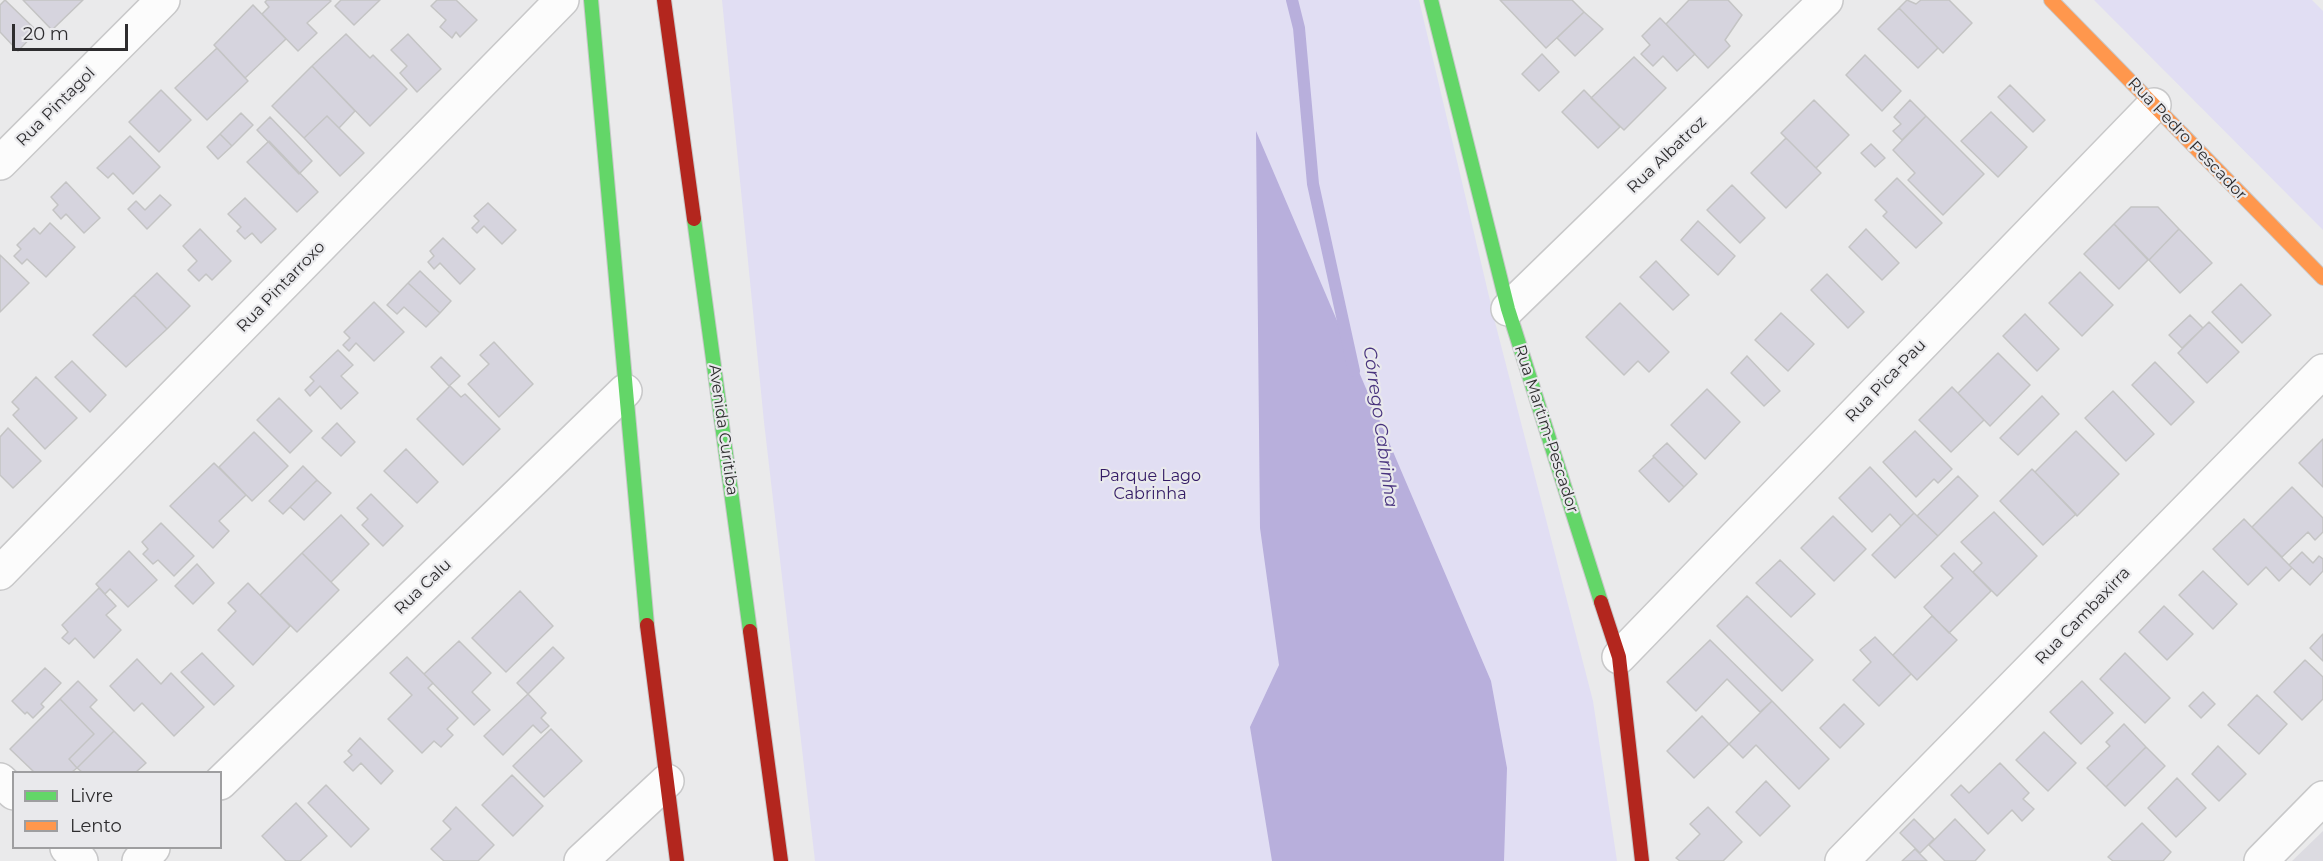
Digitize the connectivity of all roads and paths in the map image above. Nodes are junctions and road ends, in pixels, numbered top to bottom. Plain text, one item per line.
1 (163, 0) edge
2 (562, 0) edge
3 (591, 0) edge
4 (664, 0) edge
5 (1431, 0) edge
6 (1826, 0) edge
7 (2050, 0) edge
8 (2154, 105) junction
9 (0, 163) edge
10 (2323, 278) edge
11 (1508, 309) junction
12 (2323, 371) edge
13 (625, 391) junction
14 (0, 573) edge
15 (1619, 657) junction
16 (0, 780) edge
17 (222, 781) edge
18 (667, 781) junction
19 (12, 791) edge
20 (2323, 798) edge
21 (68, 849) edge
22 (152, 849) edge
23 (81, 861) edge
24 (140, 861) edge
25 (581, 861) edge
26 (677, 861) edge
27 (781, 861) edge
28 (1642, 861) edge
29 (1842, 861) edge
30 (2261, 861) edge

1 - 9 street, Rua Pintagol
2 - 14 street, Rua Pintarroxo
3 - 13 street
4 - 27 street, Avenida Curitiba
5 - 11 street, Rua Martim-Pescador
6 - 11 street, Rua Albatroz
7 - 8 street, Rua Pedro Pescador
8 - 10 street, Rua Pedro Pescador
8 - 15 street, Rua Pica-Pau
11 - 15 street, Rua Martim-Pescador
12 - 29 street, Rua Cambaxirra
13 - 17 street, Rua Calu
13 - 18 street
15 - 28 street, Rua Martim-Pescador
16 - 19 street
18 - 25 street
18 - 26 street
20 - 30 street
21 - 23 street
22 - 24 street

